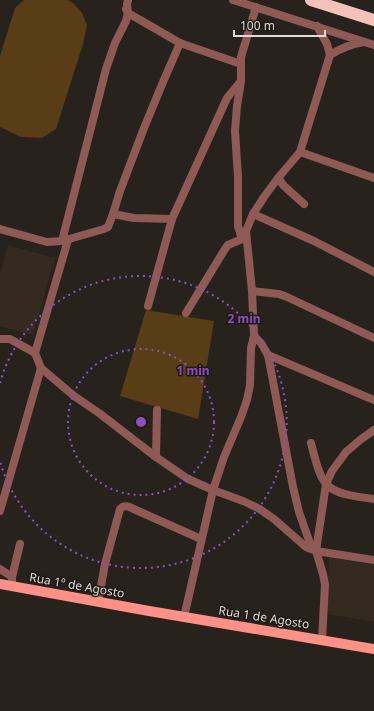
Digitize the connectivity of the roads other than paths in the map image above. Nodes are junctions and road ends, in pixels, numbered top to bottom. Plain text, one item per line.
1 (123, 0) edge
2 (128, 0) edge
3 (233, 0) edge
4 (311, 0) edge
5 (256, 7) junction
6 (128, 13) junction
7 (374, 20) edge
8 (317, 26) junction
9 (364, 42) junction
10 (180, 43) junction
11 (374, 45) edge
12 (330, 55) junction
13 (241, 64) junction
14 (241, 81) junction
15 (300, 152) junction
16 (278, 178) junction
17 (374, 178) edge
18 (304, 204) dead end
19 (113, 214) junction
20 (253, 214) junction
21 (172, 219) junction
22 (0, 229) edge
23 (246, 231) junction
24 (242, 239) junction
25 (65, 240) junction
26 (374, 272) edge
27 (252, 291) junction
28 (148, 306) dead end
29 (186, 313) dead end
30 (254, 336) junction
31 (374, 338) edge
32 (0, 339) edge
33 (35, 353) junction
34 (268, 355) junction
35 (41, 368) junction
36 (374, 400) edge
37 (157, 410) dead end
38 (374, 430) edge
39 (311, 443) dead end
40 (156, 458) junction
41 (326, 484) junction
42 (213, 490) junction
43 (374, 499) edge
44 (0, 511) edge
45 (201, 539) junction
46 (20, 544) dead end
47 (314, 550) junction
48 (374, 560) edge
49 (0, 569) edge
50 (12, 582) junction
51 (0, 584) edge
52 (98, 602) junction
53 (149, 611) joint
54 (184, 617) junction
55 (322, 640) junction
56 (374, 649) edge

1 - 6 street
2 - 6 street
3 - 5 street
4 - 7 highway
5 - 8 street
5 - 13 street
6 - 10 street
6 - 25 street
8 - 9 street
8 - 12 street
9 - 11 street
9 - 12 street
10 - 13 street
10 - 19 street
12 - 15 street
13 - 14 street
14 - 21 street
14 - 24 street
15 - 16 street
15 - 17 street
16 - 18 street
16 - 20 street
19 - 21 street
19 - 25 street
20 - 23 street
20 - 26 street
21 - 28 street
22 - 25 street
23 - 24 street
23 - 27 street
24 - 29 street
25 - 33 street
27 - 30 street
27 - 31 street
30 - 34 street
30 - 42 street
32 - 33 street
33 - 35 street
34 - 36 street
34 - 47 street
35 - 40 street
35 - 44 street
37 - 40 street
38 - 41 street
39 - 41 street
40 - 42 street
41 - 43 street
41 - 47 street
42 - 45 street
42 - 47 street
45 - 52 street
45 - 54 street
46 - 50 street
47 - 48 street
47 - 55 street
49 - 50 street
50 - 51 main road, Rua 1º de Agosto
50 - 52 main road, Rua 1º de Agosto
52 - 53 main road, Rua 1º de Agosto
53 - 54 main road, Rua 1 de Agosto
54 - 55 main road, Rua 1 de Agosto
55 - 56 main road, Rua 1 de Agosto

